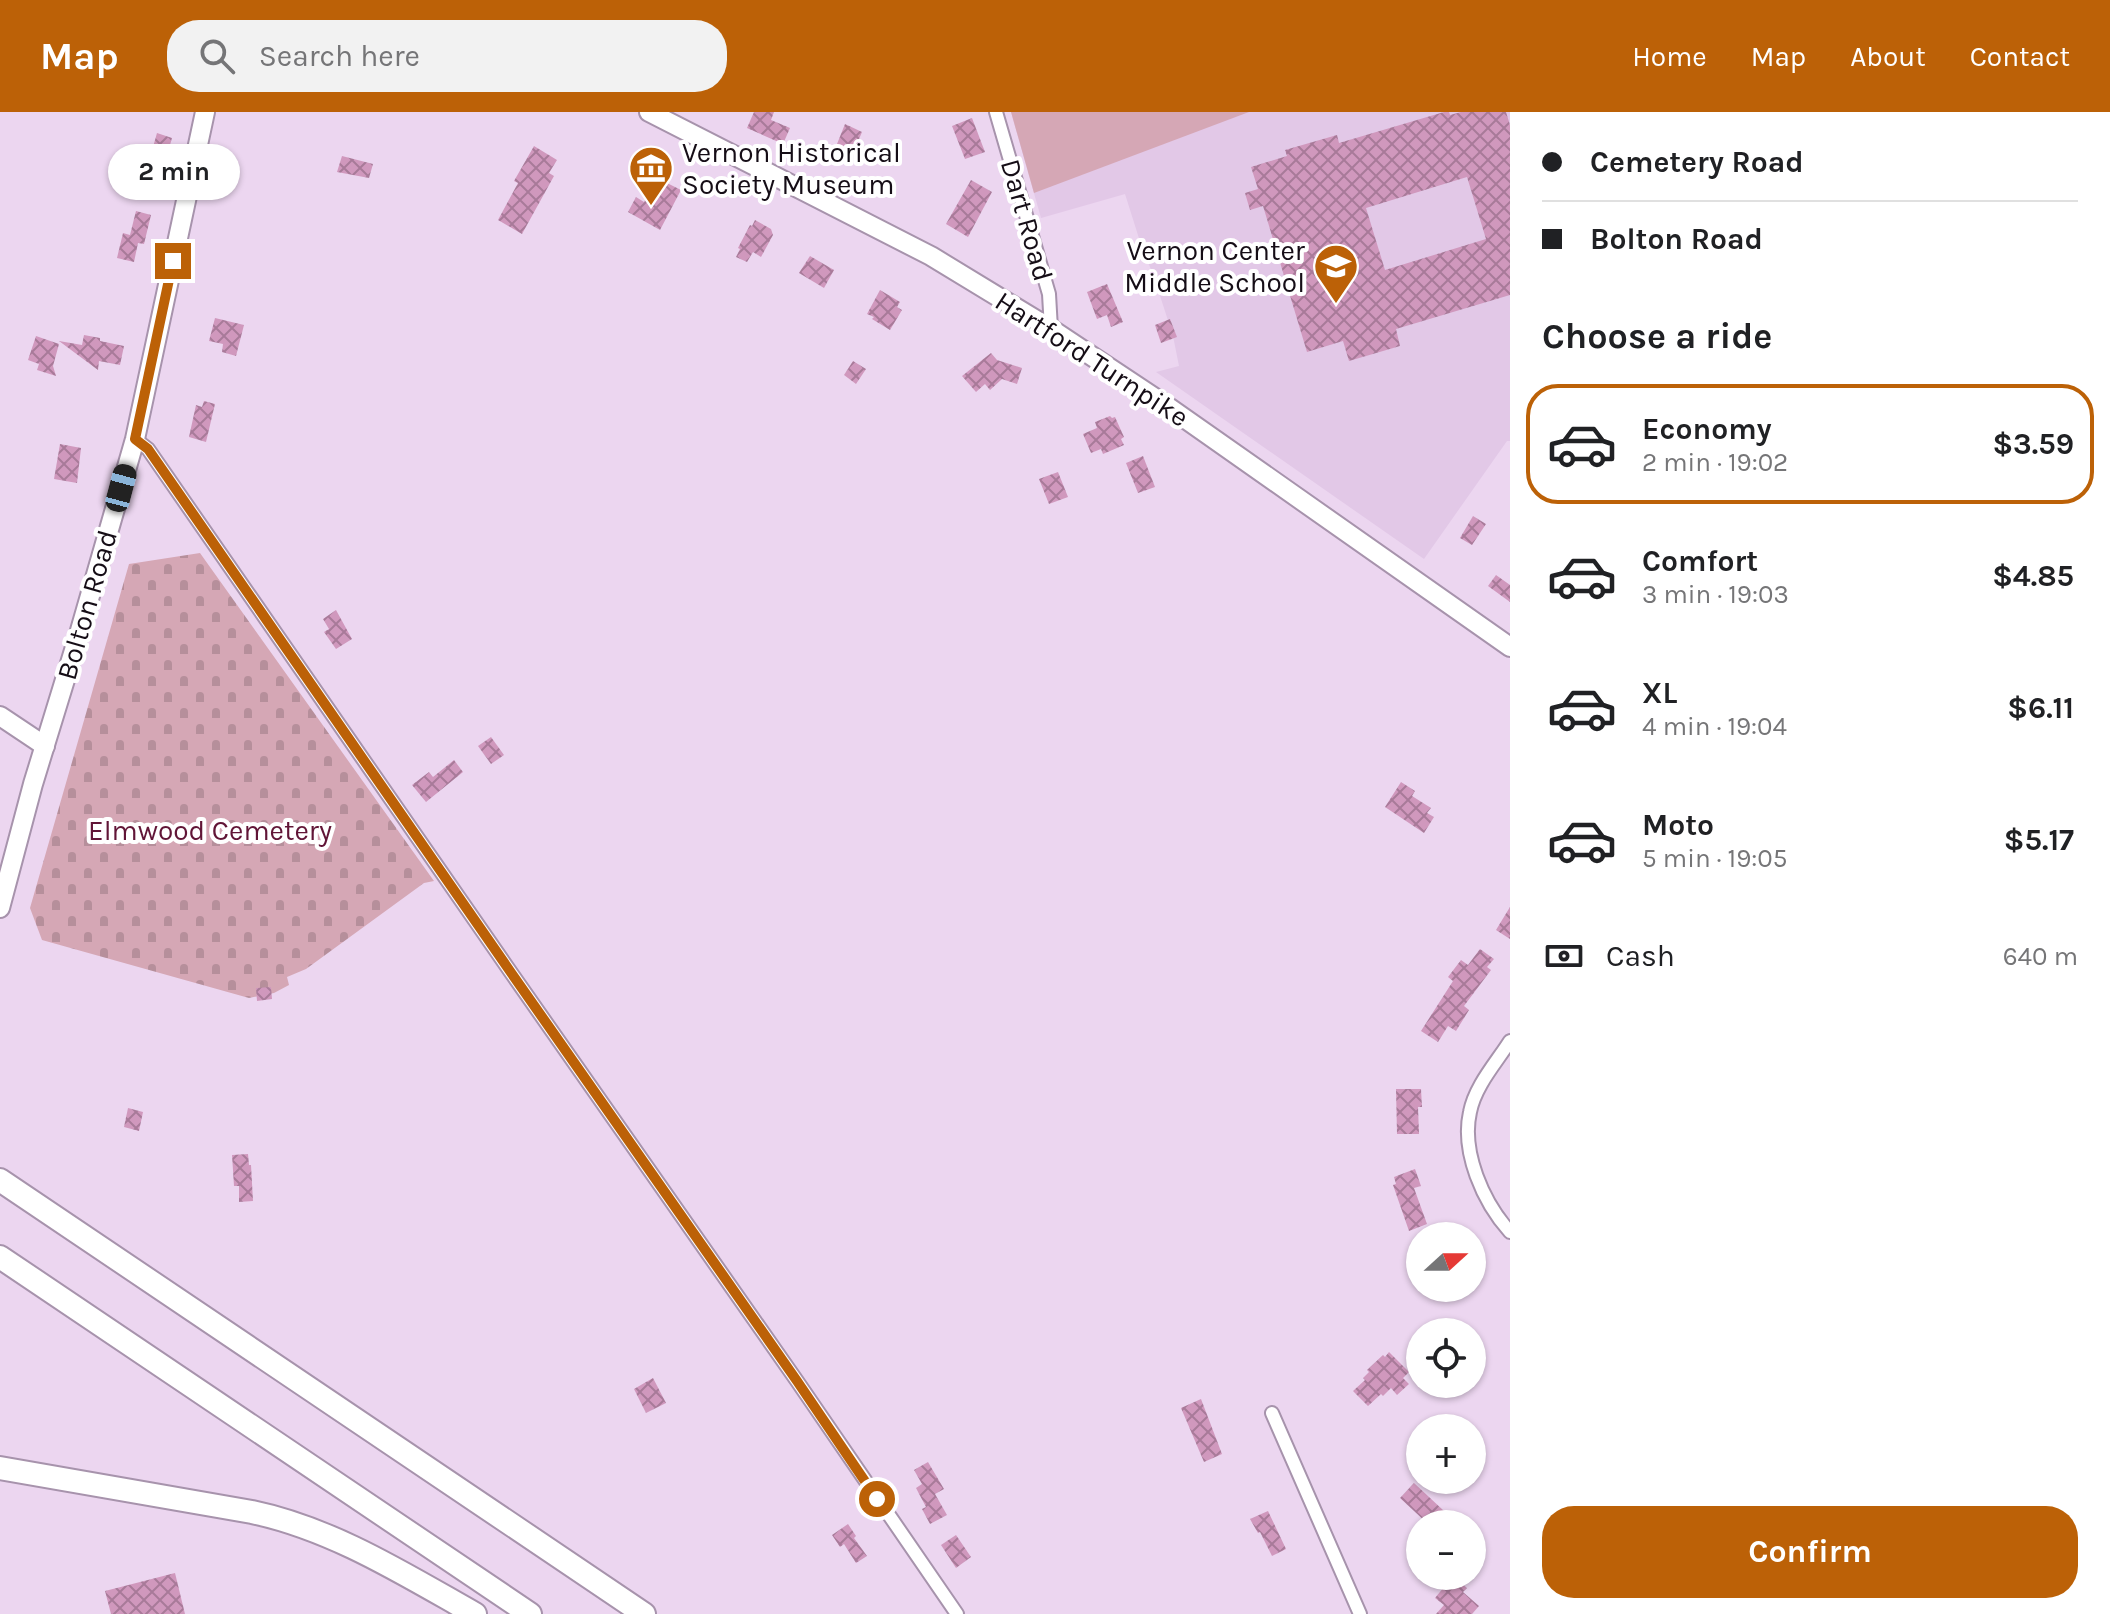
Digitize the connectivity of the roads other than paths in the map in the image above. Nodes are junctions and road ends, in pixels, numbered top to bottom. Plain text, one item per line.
1 (205, 112) edge
2 (649, 112) edge
3 (996, 112) edge
4 (1051, 329) junction
5 (135, 439) junction
6 (1510, 647) edge
7 (0, 716) edge
8 (45, 746) junction
9 (0, 908) edge
10 (1510, 1041) edge
11 (0, 1180) edge
12 (1510, 1232) edge
13 (0, 1257) edge
14 (1272, 1413) dead end
15 (0, 1468) edge
16 (475, 1614) edge
17 (530, 1614) edge
18 (644, 1614) edge
19 (957, 1614) edge
20 (1360, 1614) edge

1 - 5 main road, Bolton Road
2 - 4 main road, Hartford Turnpike
3 - 4 street, Dart Road
4 - 6 main road, Hartford Turnpike
5 - 8 main road, Bolton Road
5 - 19 street
7 - 8 main road
8 - 9 main road, Bolton Road
10 - 12 street
11 - 18 highway
13 - 17 highway
14 - 20 street
15 - 16 highway

